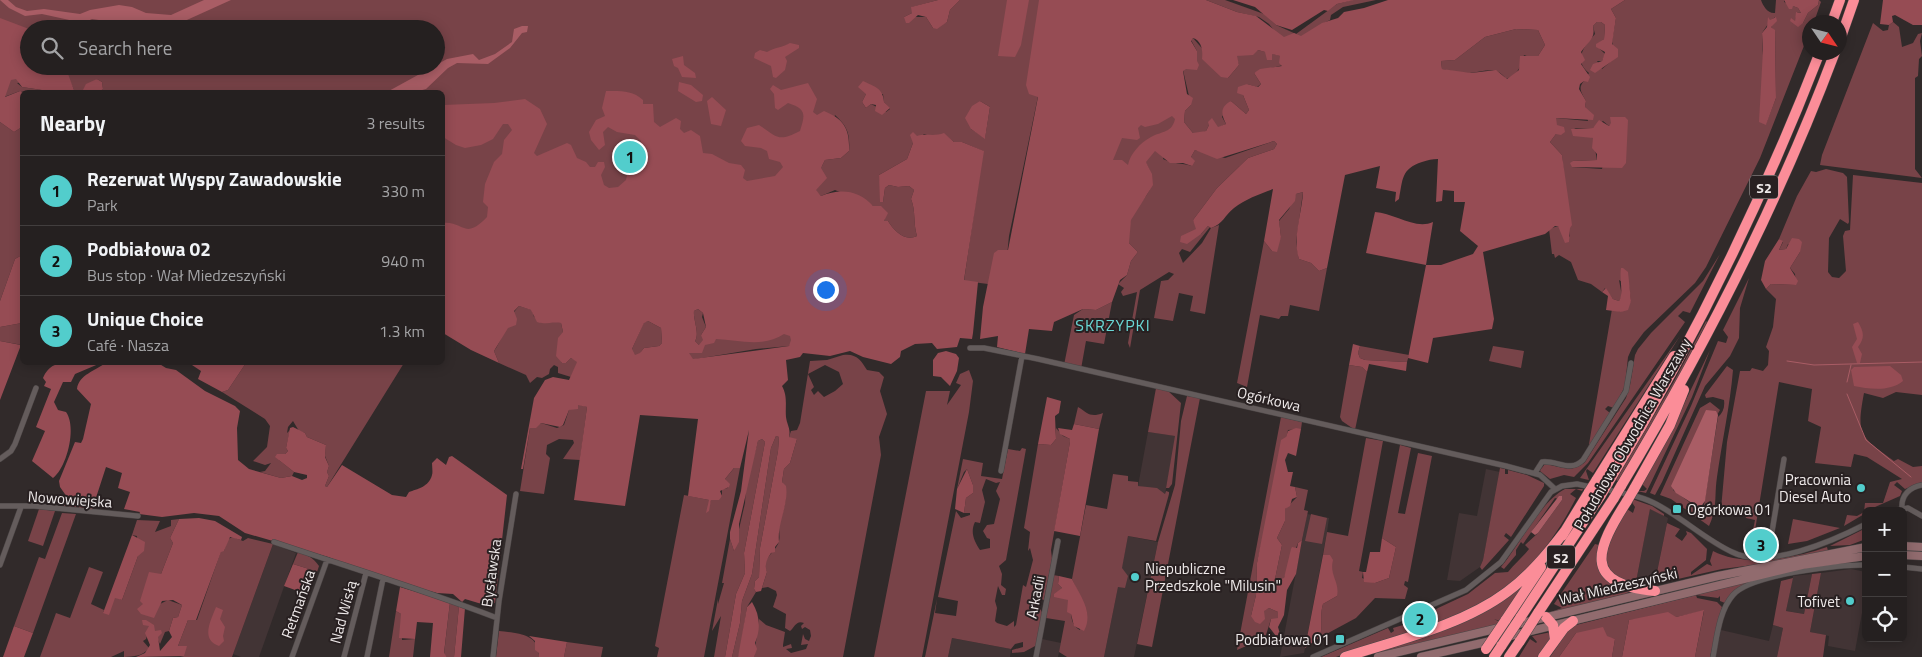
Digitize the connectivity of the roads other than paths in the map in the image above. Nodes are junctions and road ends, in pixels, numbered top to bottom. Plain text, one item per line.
1 (1840, 0) edge
2 (1854, 0) edge
3 (1835, 15) edge
4 (1847, 20) edge
5 (1817, 60) edge
6 (1832, 60) edge
7 (1700, 318) junction
8 (970, 348) dead end
9 (1022, 356) junction
10 (1631, 363) dead end
11 (1692, 363) junction
12 (36, 388) dead end
13 (0, 459) edge
14 (1784, 460) dead end
15 (1001, 471) dead end
16 (1535, 473) junction
17 (1922, 485) edge
18 (1555, 489) junction
19 (516, 494) dead end
20 (0, 506) edge
21 (1902, 507) edge
22 (21, 508) junction
23 (1907, 509) edge
24 (138, 516) dead end
25 (1922, 516) edge
26 (1862, 526) edge
27 (1565, 531) junction
28 (1058, 541) dead end
29 (274, 542) dead end
30 (1907, 546) edge
31 (1922, 547) edge
32 (1862, 548) edge
33 (1907, 555) edge
34 (1768, 556) junction
35 (1922, 556) edge
36 (1862, 557) edge
37 (327, 560) junction
38 (0, 565) edge
39 (1862, 565) edge
40 (1907, 567) edge
41 (1922, 569) edge
42 (366, 573) junction
43 (383, 580) junction
44 (1655, 592) junction
45 (1542, 615) junction
46 (497, 618) junction
47 (1573, 621) junction
48 (1554, 625) junction
49 (1555, 640) junction
50 (1483, 653) edge
51 (292, 657) edge
52 (344, 657) edge
53 (368, 657) edge
54 (493, 657) edge
55 (1036, 657) edge
56 (1313, 657) edge
57 (1345, 657) edge
58 (1378, 657) edge
59 (1421, 657) edge
60 (1494, 657) edge
61 (1510, 657) edge
62 (1543, 657) edge
63 (1713, 657) edge

1 - 3 highway
2 - 4 highway
5 - 7 highway, S2
6 - 11 highway, Południowa Obwodnica Warszawy / S2
7 - 27 highway, bridge
7 - 60 highway, Południowa Obwodnica Warszawy / S2, bridge
8 - 9 street, Ogórkowa
9 - 15 street
9 - 16 street, Ogórkowa
10 - 16 street
11 - 44 highway, bridge
11 - 45 highway, Południowa Obwodnica Warszawy / S2, bridge
12 - 13 street
14 - 34 street
16 - 18 street, Ogórkowa
17 - 21 street
18 - 34 street
18 - 56 street
19 - 46 street, Bysławska
20 - 22 street, Nowowiejska
22 - 24 street, Nowowiejska
22 - 38 street
23 - 25 street
26 - 34 street
27 - 50 highway, bridge
27 - 57 highway
28 - 55 street, Arkadii
29 - 37 street
30 - 31 main road
32 - 44 main road, Wał Miedzeszyński
33 - 35 main road
36 - 47 main road, Wał Miedzeszyński
37 - 42 street
37 - 51 street, Retmańska
39 - 63 street
40 - 41 street
42 - 43 street
42 - 52 street, Nad Wisłą
43 - 46 street
43 - 53 street
44 - 45 main road, Wał Miedzeszyński
45 - 48 highway
45 - 58 main road, Wał Miedzeszyński
45 - 61 highway, Południowa Obwodnica Warszawy / S2, bridge
46 - 54 street, Bysławska
47 - 48 main road, Wał Miedzeszyński
47 - 49 highway
48 - 49 highway
48 - 59 main road, Wał Miedzeszyński
49 - 62 highway

